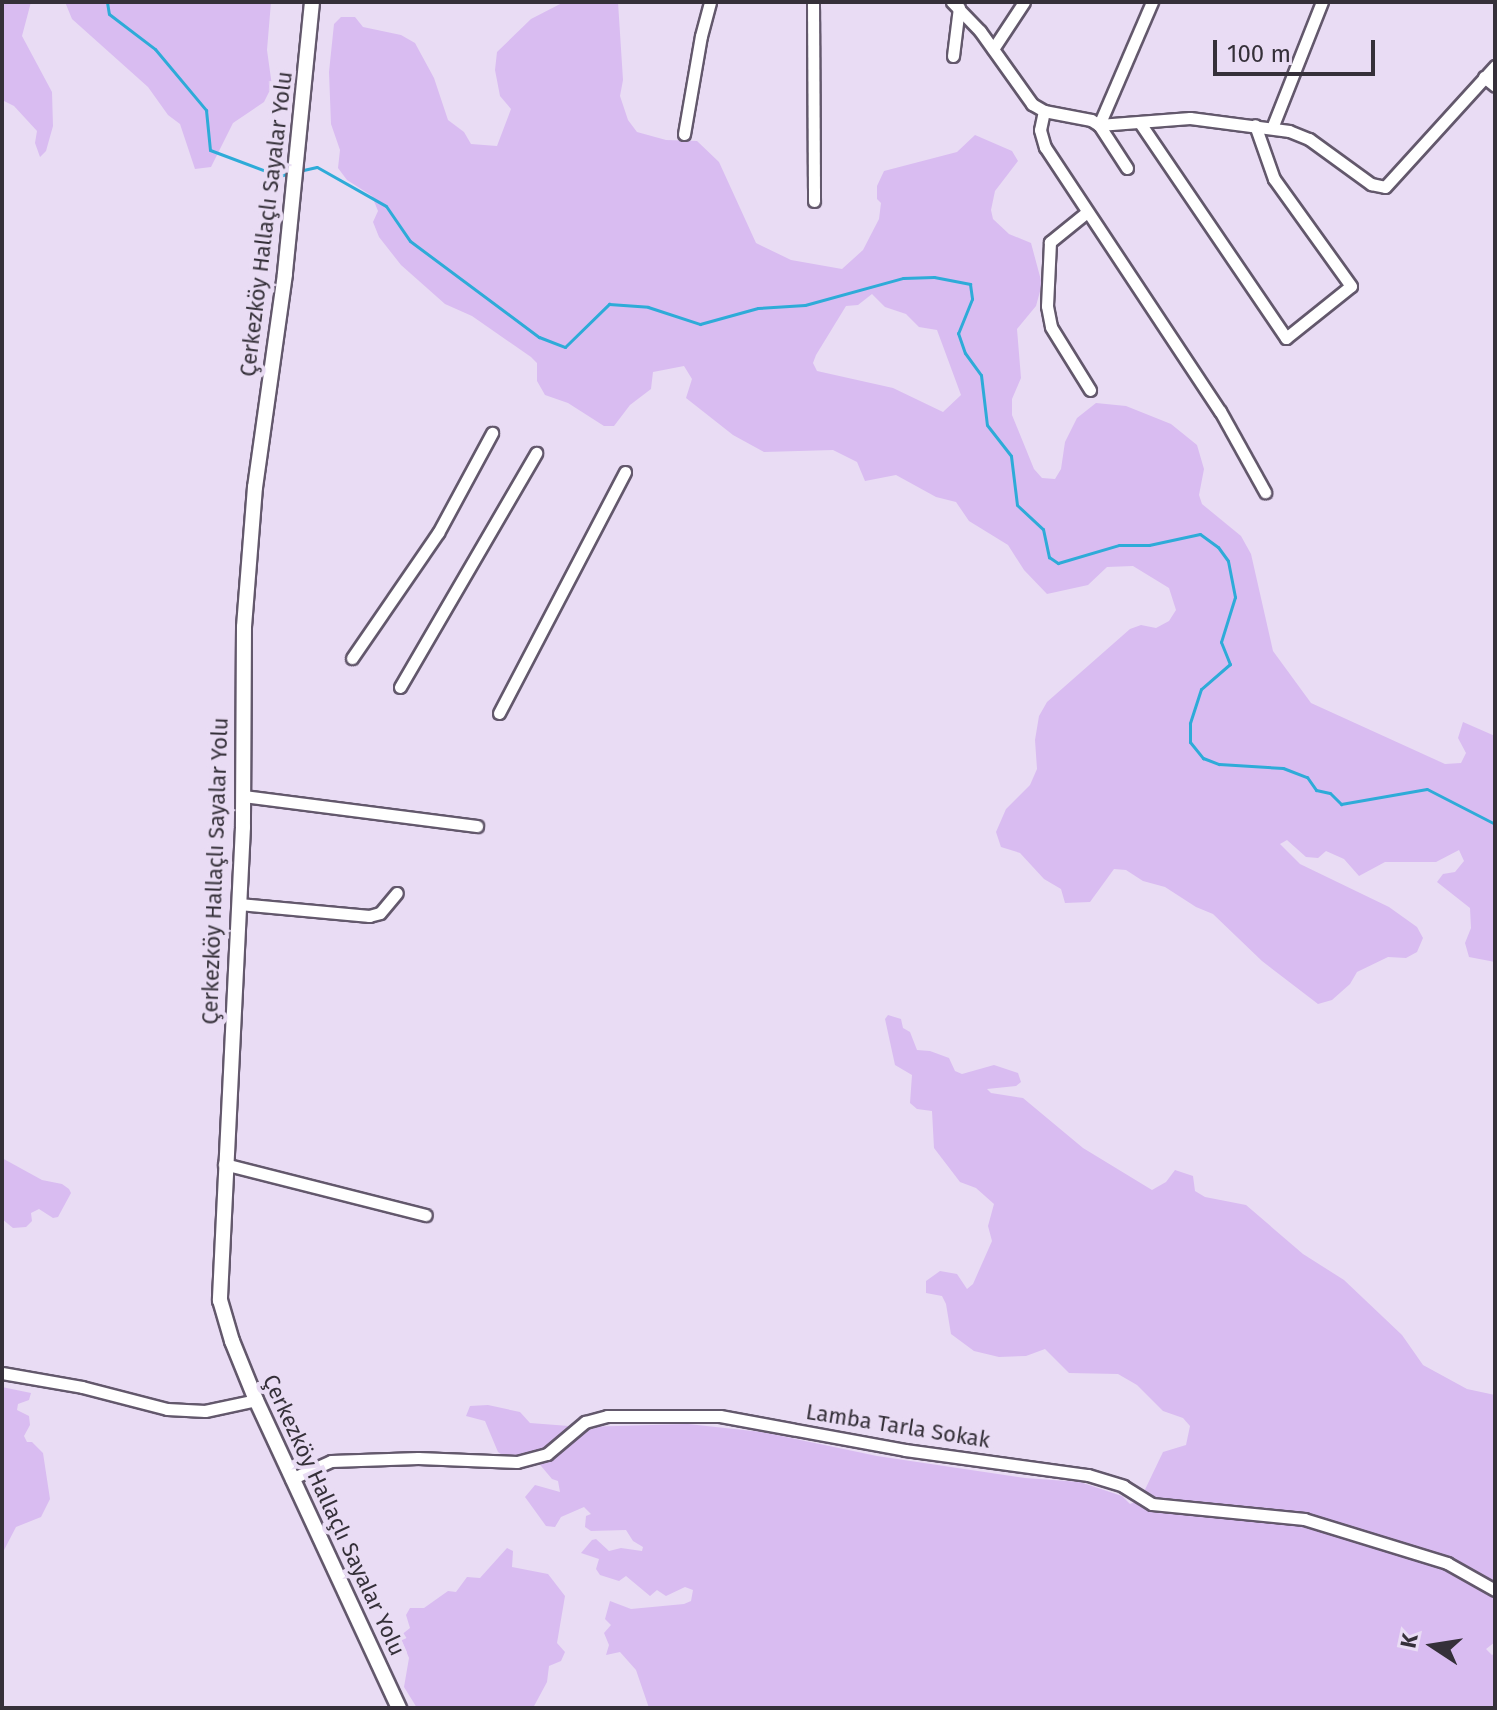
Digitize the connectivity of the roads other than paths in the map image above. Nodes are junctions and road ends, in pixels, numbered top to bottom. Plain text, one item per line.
1 (312, 2) edge
2 (710, 2) edge
3 (813, 2) edge
4 (1024, 2) edge
5 (1152, 2) edge
6 (1322, 2) edge
7 (956, 4) edge
8 (993, 49) junction
9 (953, 56) dead end
10 (1495, 66) edge
11 (1484, 77) junction
12 (1495, 86) edge
13 (1044, 111) junction
14 (1140, 123) junction
15 (1099, 125) junction
16 (1255, 125) junction
17 (1272, 128) junction
18 (684, 134) dead end
19 (1127, 168) dead end
20 (814, 201) dead end
21 (1087, 212) junction
22 (1090, 390) dead end
23 (492, 433) dead end
24 (536, 453) dead end
25 (625, 472) dead end
26 (1265, 492) dead end
27 (352, 658) dead end
28 (400, 687) dead end
29 (499, 713) dead end
30 (243, 796) junction
31 (477, 826) dead end
32 (397, 893) dead end
33 (239, 904) junction
34 (224, 1164) junction
35 (426, 1215) dead end
36 (2, 1373) edge
37 (256, 1400) junction
38 (291, 1479) junction
39 (1495, 1590) edge
40 (399, 1708) edge

1 - 30 main road, Çerkezköy Hallaçlı Sayalar Yolu
2 - 18 street
3 - 20 street
4 - 8 street
5 - 15 street
6 - 17 street
7 - 8 street
7 - 9 street
8 - 13 street
10 - 11 street
11 - 12 street
11 - 17 street
13 - 15 street
13 - 21 street
14 - 15 street
14 - 16 street
14 - 16 street
15 - 19 street
16 - 17 street
21 - 22 street
21 - 26 street
23 - 27 street
24 - 28 street
25 - 29 street
30 - 31 street
30 - 33 main road, Çerkezköy Hallaçlı Sayalar Yolu
32 - 33 street
33 - 34 main road, Çerkezköy Hallaçlı Sayalar Yolu
34 - 35 street
34 - 37 main road, Çerkezköy Hallaçlı Sayalar Yolu
36 - 37 street
37 - 38 main road, Çerkezköy Hallaçlı Sayalar Yolu
38 - 39 street, Lamba Tarla Sokak
38 - 40 main road, Çerkezköy Hallaçlı Sayalar Yolu

